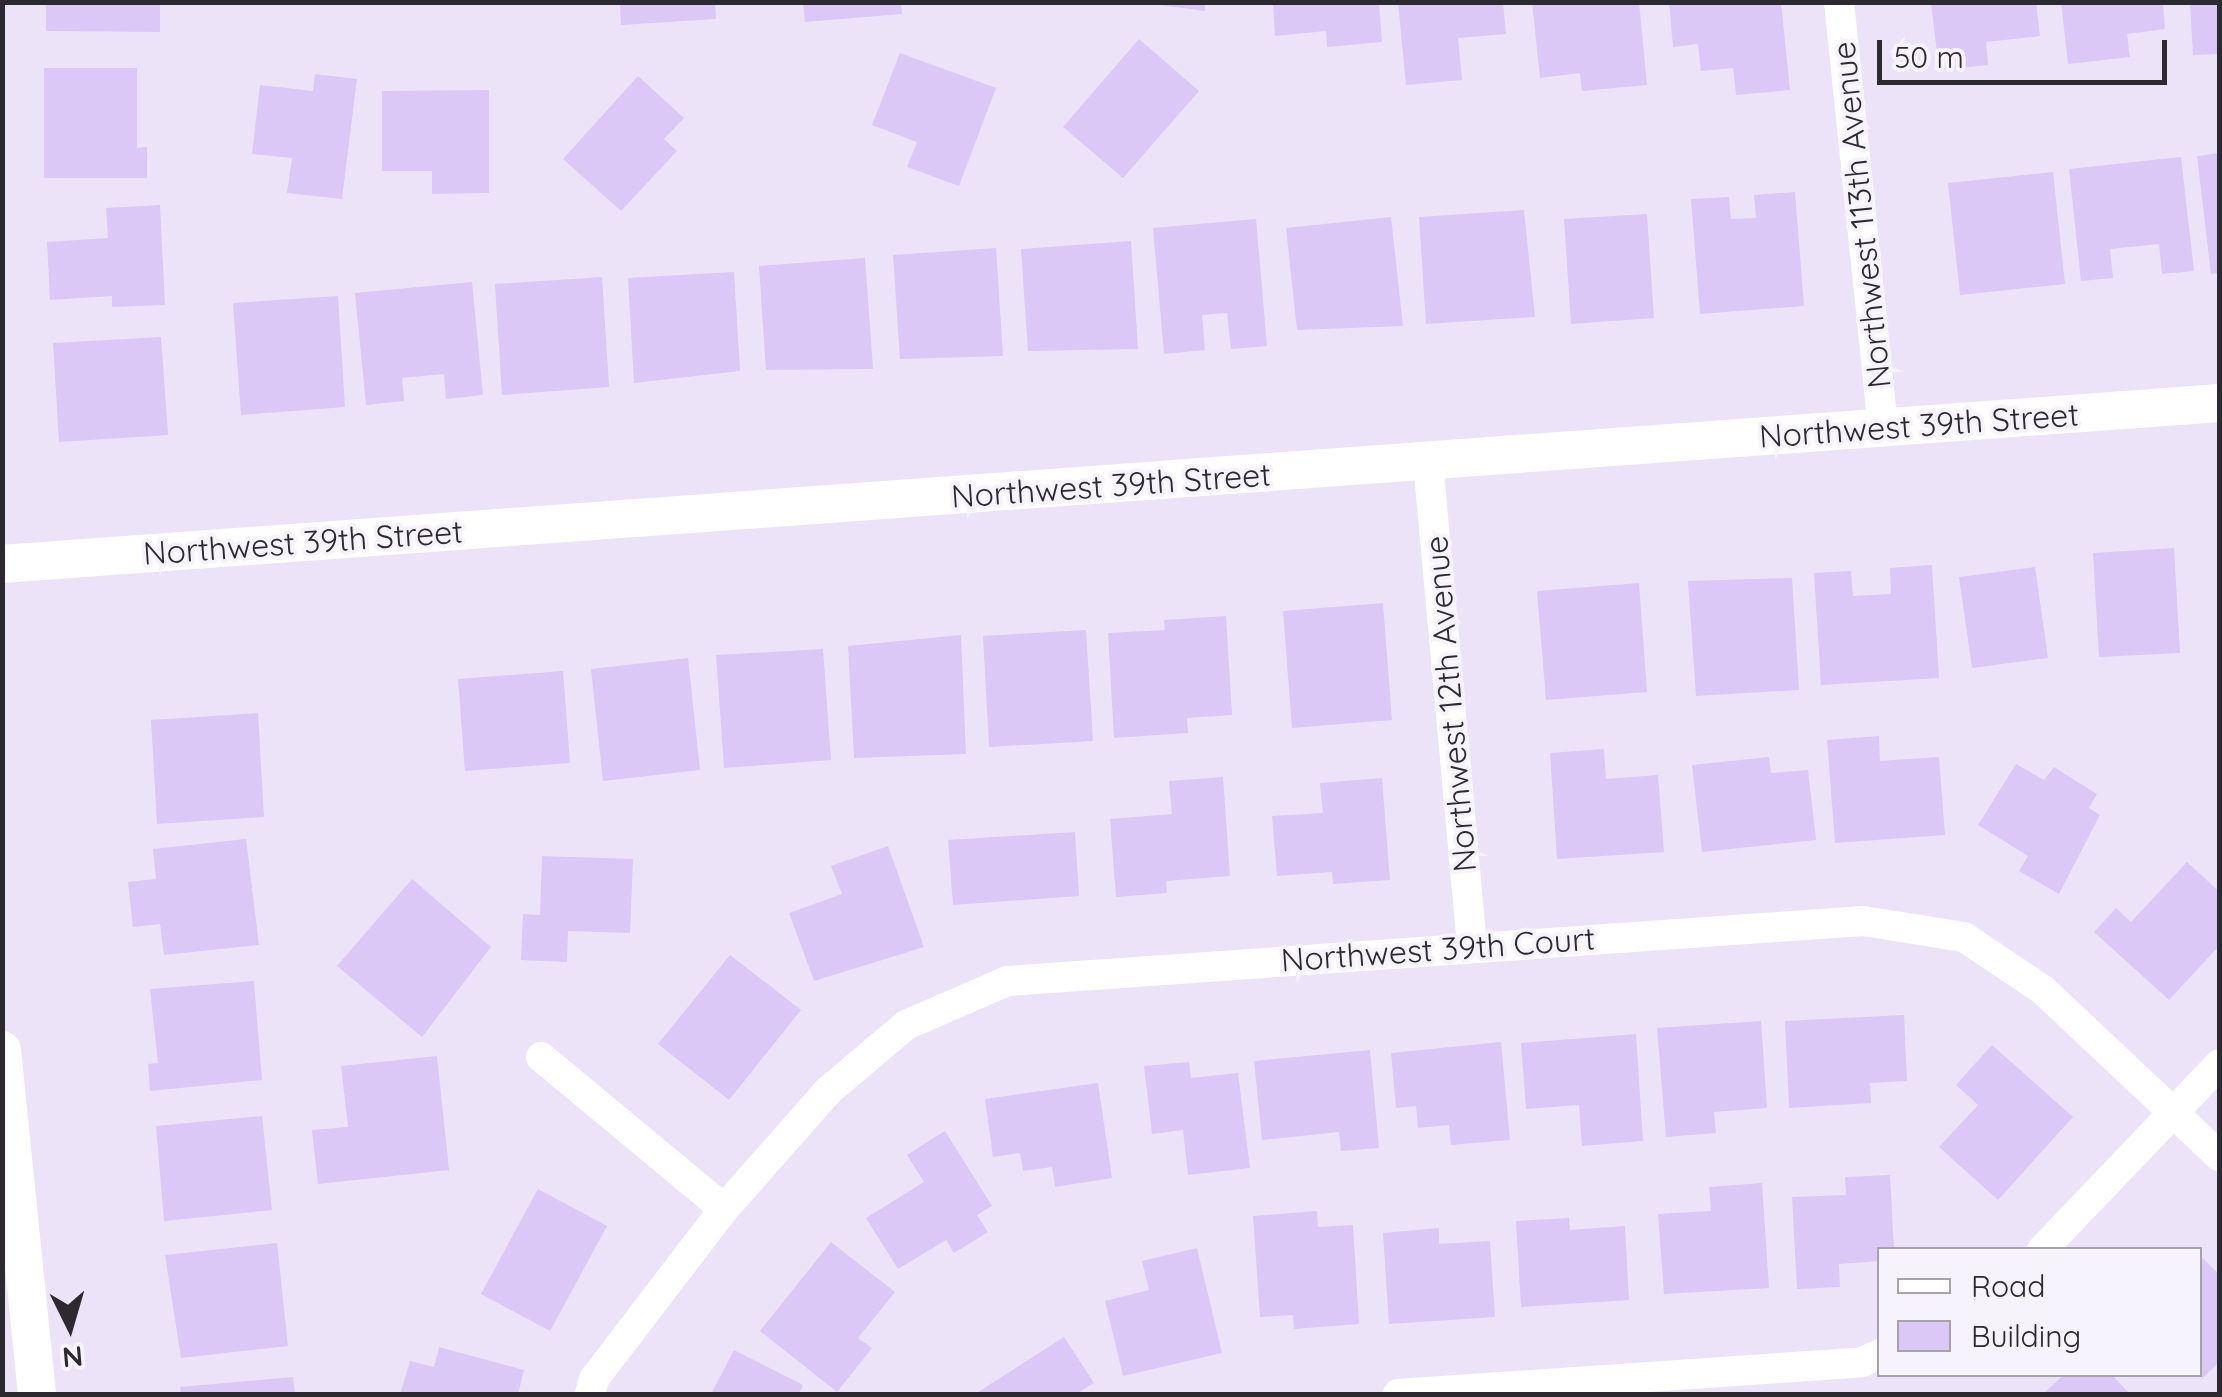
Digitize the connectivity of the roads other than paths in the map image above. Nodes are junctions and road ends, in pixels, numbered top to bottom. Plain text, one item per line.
1 (1839, 2) edge
2 (2220, 403) edge
3 (1883, 428) junction
4 (1428, 462) junction
5 (2, 564) edge
6 (1472, 946) junction
7 (2, 1050) edge
8 (541, 1057) dead end
9 (2220, 1064) edge
10 (2173, 1112) junction
11 (2220, 1158) edge
12 (724, 1209) junction
13 (2045, 1247) edge
14 (1877, 1355) edge
15 (37, 1394) edge
16 (590, 1394) edge
17 (1398, 1394) edge

1 - 3 street, Northwest 113th Avenue
2 - 3 street, Northwest 39th Street
3 - 4 street, Northwest 39th Street
4 - 5 street, Northwest 39th Street
4 - 6 street, Northwest 12th Avenue
6 - 10 street, Northwest 39th Court
6 - 12 street, Northwest 39th Court
7 - 15 street
8 - 12 street
9 - 10 street
10 - 11 street
10 - 13 street
12 - 16 street, Northwest 39th Court
14 - 17 street

